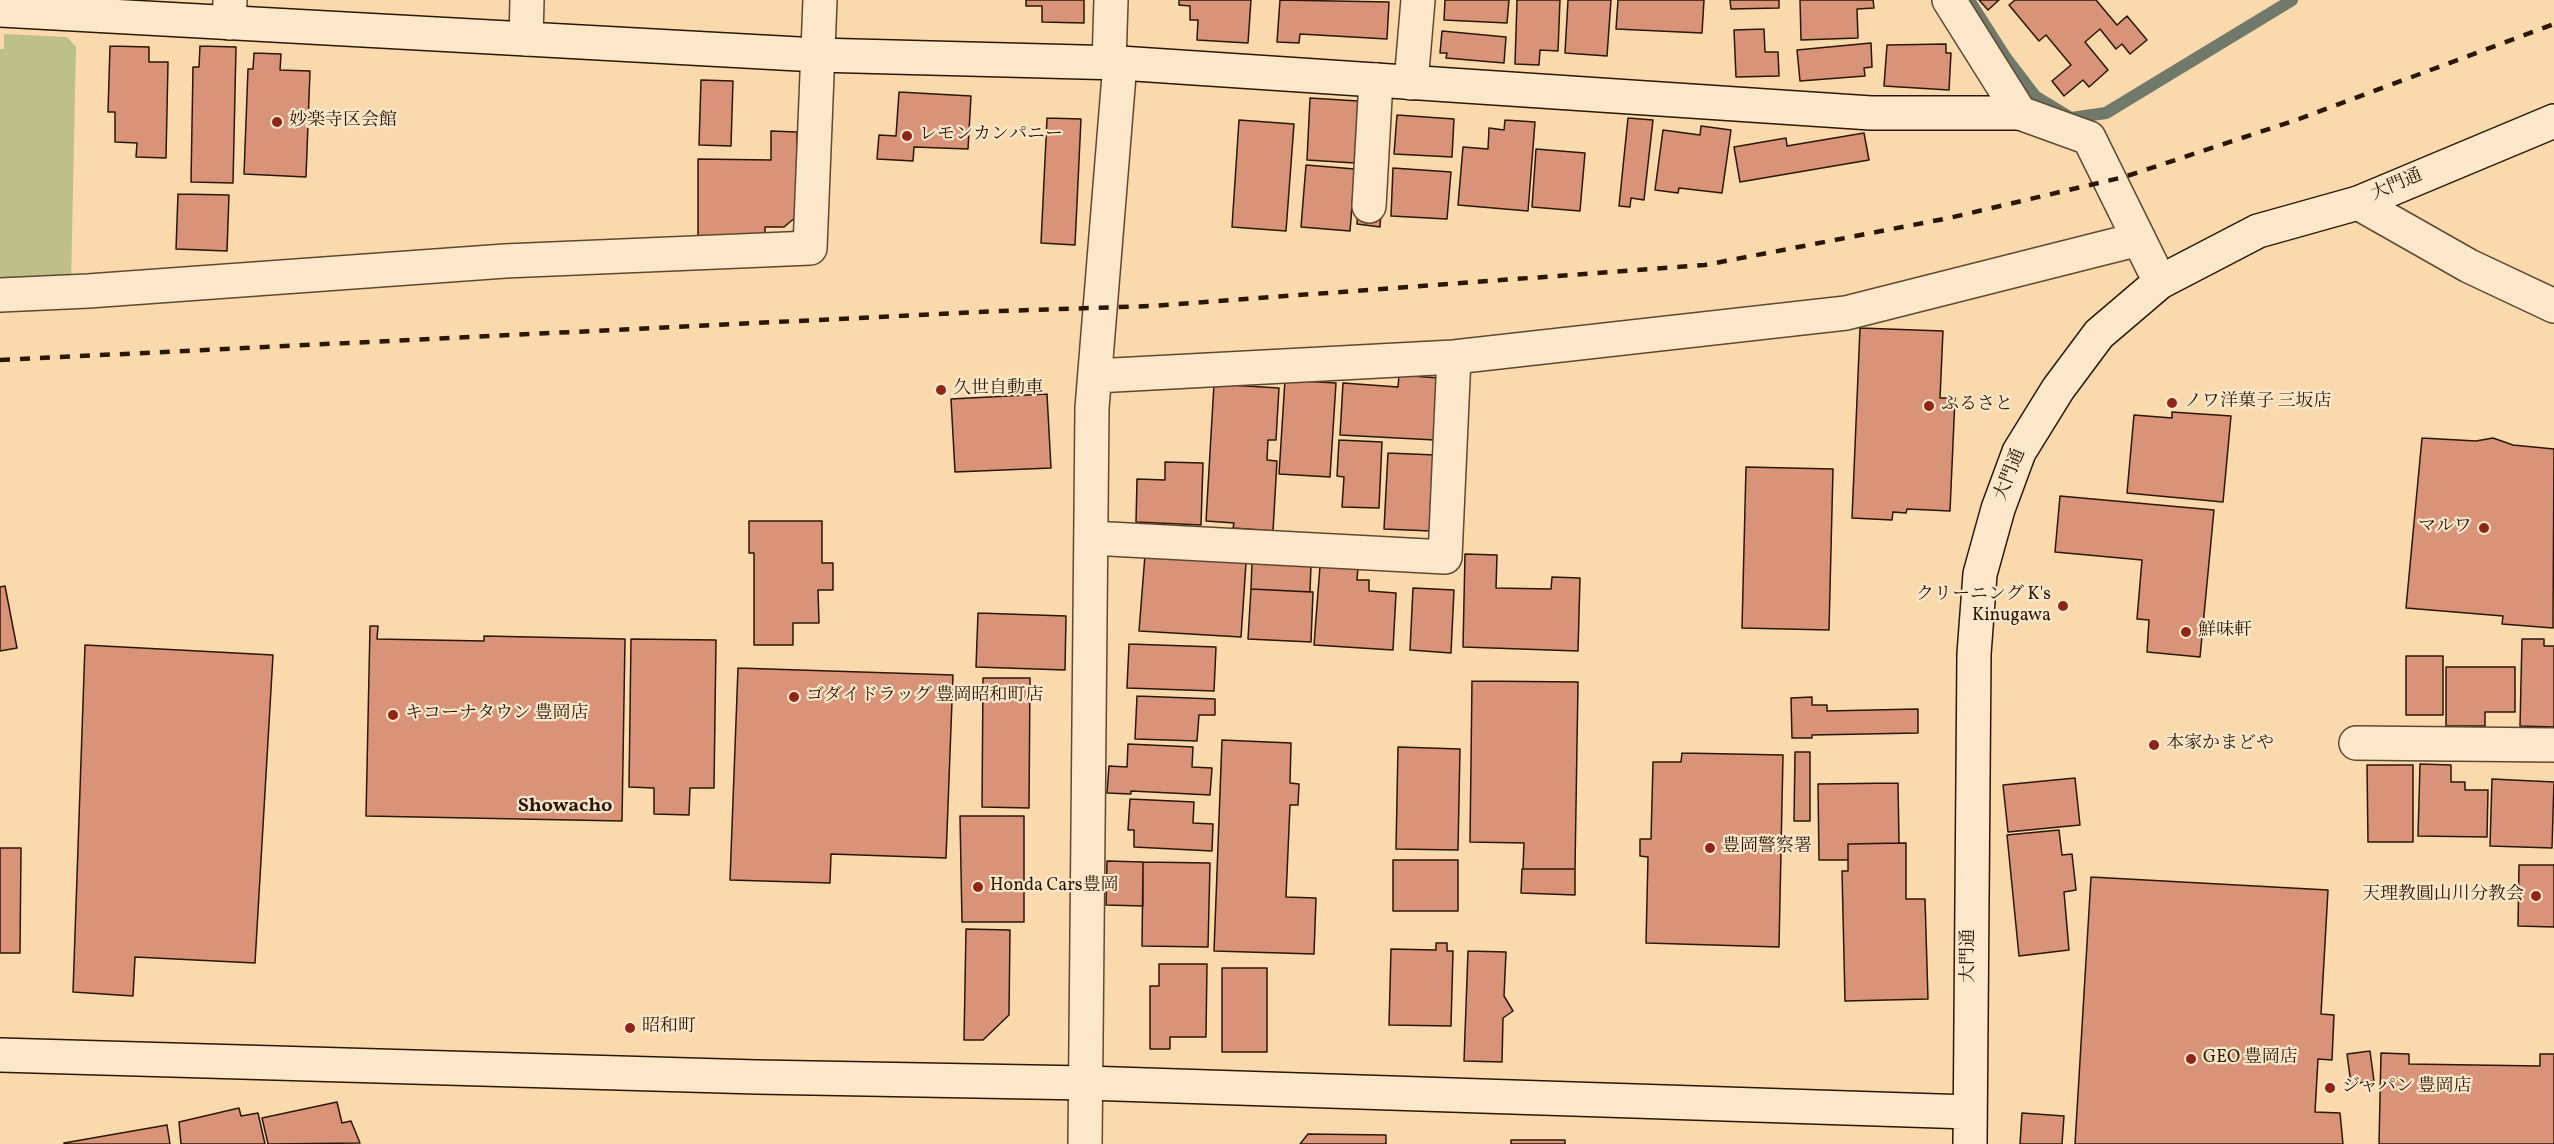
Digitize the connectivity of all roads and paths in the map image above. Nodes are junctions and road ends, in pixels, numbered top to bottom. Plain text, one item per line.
1 (527, 0) edge
2 (820, 0) edge
3 (1111, 0) edge
4 (1418, 0) edge
5 (1948, 0) edge
6 (0, 10) edge
7 (229, 11) edge
8 (526, 39) junction
9 (817, 55) junction
10 (1114, 63) junction
11 (1376, 80) junction
12 (1411, 82) junction
13 (2020, 113) junction
14 (2554, 121) edge
15 (2358, 203) junction
16 (1370, 206) dead end
17 (2139, 239) junction
18 (2160, 282) junction
19 (0, 295) edge
20 (2554, 306) edge
21 (1454, 357) junction
22 (1095, 376) junction
23 (1091, 538) junction
24 (2356, 743) dead end
25 (2554, 745) edge
26 (0, 1055) edge
27 (1086, 1083) junction
28 (1969, 1112) junction
29 (1085, 1144) edge
30 (1970, 1144) edge

1 - 8 street
2 - 9 street
3 - 10 street
4 - 12 street
5 - 13 street
6 - 7 street
7 - 8 street
8 - 9 street
9 - 10 street
9 - 19 street
10 - 11 street
10 - 22 street
11 - 12 street
11 - 16 street
12 - 13 street
13 - 17 street
14 - 15 street, 大門通
15 - 18 street, 大門通
15 - 20 street
17 - 18 street
17 - 21 street
18 - 28 street, 大門通
21 - 22 street
21 - 23 street
22 - 23 street
23 - 27 street
24 - 25 street
26 - 27 street
27 - 28 street
27 - 29 street
28 - 30 street, 大門通

